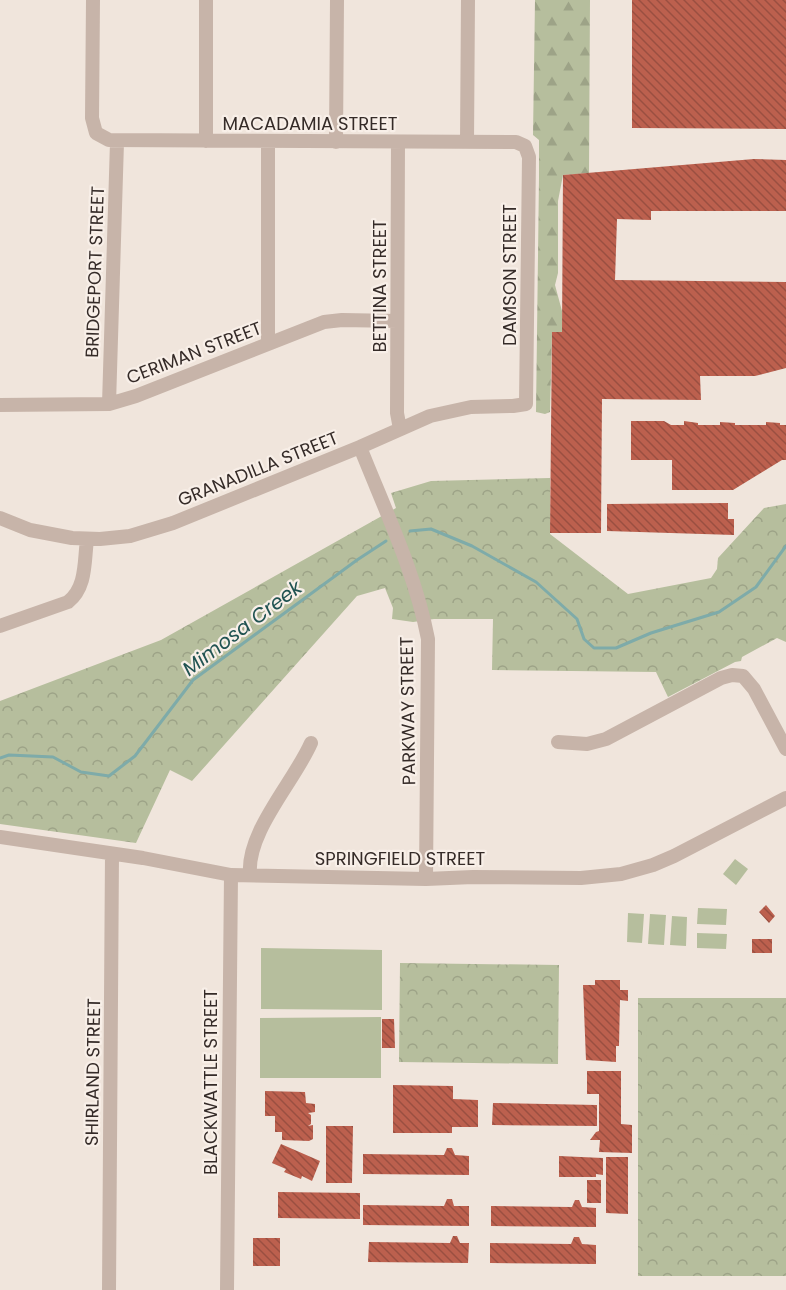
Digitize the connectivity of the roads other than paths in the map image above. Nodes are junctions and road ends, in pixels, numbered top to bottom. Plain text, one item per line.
1 (93, 0) edge
2 (206, 0) edge
3 (337, 0) edge
4 (468, 0) edge
5 (206, 141) junction
6 (117, 142) junction
7 (268, 142) junction
8 (336, 142) junction
9 (467, 142) junction
10 (398, 143) junction
11 (525, 146) joint
12 (397, 321) junction
13 (268, 344) junction
14 (109, 404) junction
15 (526, 404) joint
16 (0, 405) edge
17 (400, 429) junction
18 (360, 447) junction
19 (0, 518) edge
20 (87, 540) junction
21 (0, 626) edge
22 (558, 742) dead end
23 (311, 743) dead end
24 (786, 749) edge
25 (786, 798) edge
26 (0, 837) edge
27 (112, 854) junction
28 (231, 875) junction
29 (249, 875) junction
30 (426, 879) junction
31 (109, 1290) edge
32 (227, 1290) edge

1 - 6 street, MACADAMIA STREET
2 - 5 street
3 - 8 street
4 - 9 street
5 - 6 street, MACADAMIA STREET
5 - 7 street, MACADAMIA STREET
6 - 14 street, BRIDGEPORT STREET
7 - 8 street, MACADAMIA STREET
7 - 13 street
8 - 10 street, MACADAMIA STREET
9 - 10 street, MACADAMIA STREET
9 - 11 street, MACADAMIA STREET
10 - 12 street, BETTINA STREET
11 - 15 street, DAMSON STREET
12 - 13 street, CERIMAN STREET
12 - 17 street, BETTINA STREET
13 - 14 street, CERIMAN STREET
14 - 16 street, CERIMAN STREET
15 - 17 street, GRANADILLA STREET
17 - 18 street, GRANADILLA STREET
18 - 20 street, GRANADILLA STREET
18 - 30 street, PARKWAY STREET
19 - 20 street, GRANADILLA STREET
20 - 21 street
22 - 24 street
23 - 29 street
25 - 30 street, SPRINGFIELD STREET
26 - 27 street, SPRINGFIELD STREET
27 - 28 street, SPRINGFIELD STREET
27 - 31 street, SHIRLAND STREET
28 - 29 street, SPRINGFIELD STREET
28 - 32 street, BLACKWATTLE STREET
29 - 30 street, SPRINGFIELD STREET

